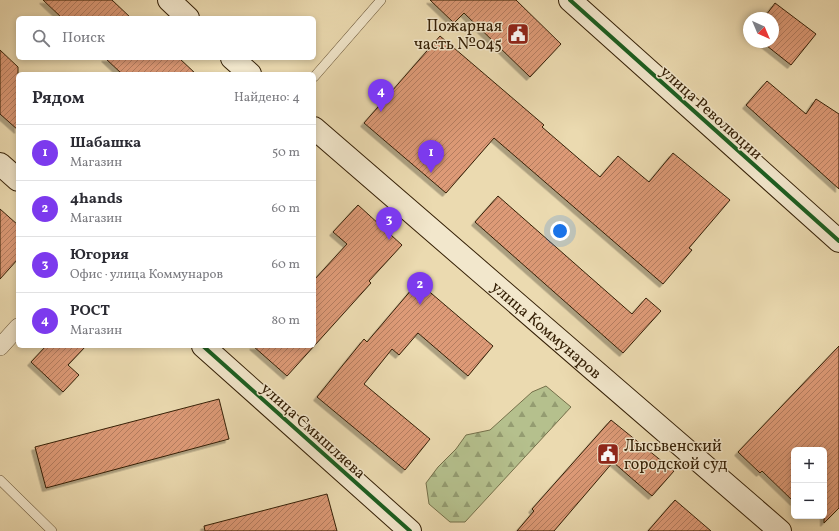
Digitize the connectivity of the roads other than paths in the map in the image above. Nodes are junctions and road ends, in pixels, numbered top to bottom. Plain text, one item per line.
1 (169, 0) edge
2 (381, 0) edge
3 (570, 0) edge
4 (186, 16) edge
5 (234, 60) edge
6 (247, 72) edge
7 (316, 76) edge
8 (316, 130) edge
9 (0, 164) edge
10 (16, 178) edge
11 (839, 241) edge
12 (16, 329) edge
13 (0, 347) edge
14 (205, 348) edge
15 (0, 480) edge
16 (52, 531) edge
17 (410, 531) edge
18 (780, 531) edge

1 - 4 main road
2 - 7 lane
3 - 11 main road, улица Революции
5 - 6 main road
8 - 18 main road, улица Коммунаров
9 - 10 main road
12 - 13 street
14 - 17 main road, улица Смышляева
15 - 16 lane

